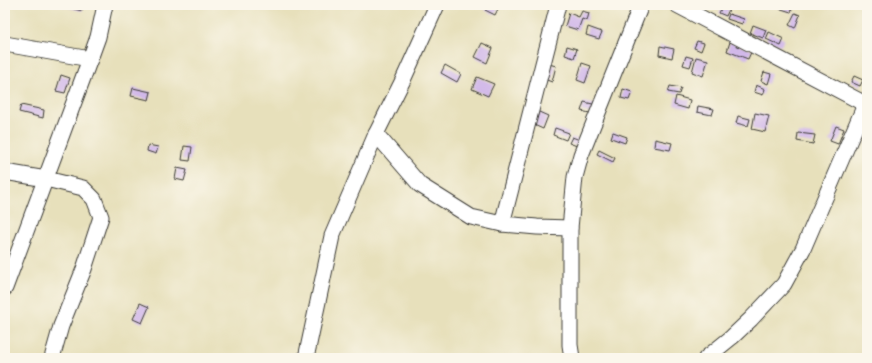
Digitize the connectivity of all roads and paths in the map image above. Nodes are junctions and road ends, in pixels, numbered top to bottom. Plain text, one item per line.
1 (106, 5) edge
2 (437, 5) edge
3 (558, 5) edge
4 (641, 5) edge
5 (677, 5) edge
6 (5, 44) edge
7 (90, 60) junction
8 (866, 103) edge
9 (376, 134) junction
10 (5, 172) edge
11 (46, 179) junction
12 (502, 224) junction
13 (570, 228) junction
14 (5, 288) edge
15 (52, 358) edge
16 (306, 358) edge
17 (572, 358) edge
18 (706, 358) edge

1 - 7 street
2 - 9 street
3 - 12 street
4 - 13 street
5 - 8 street
6 - 7 street
7 - 11 street
8 - 18 street
9 - 12 street
9 - 16 street
10 - 11 street
11 - 14 street
11 - 15 street
12 - 13 street
13 - 17 street

